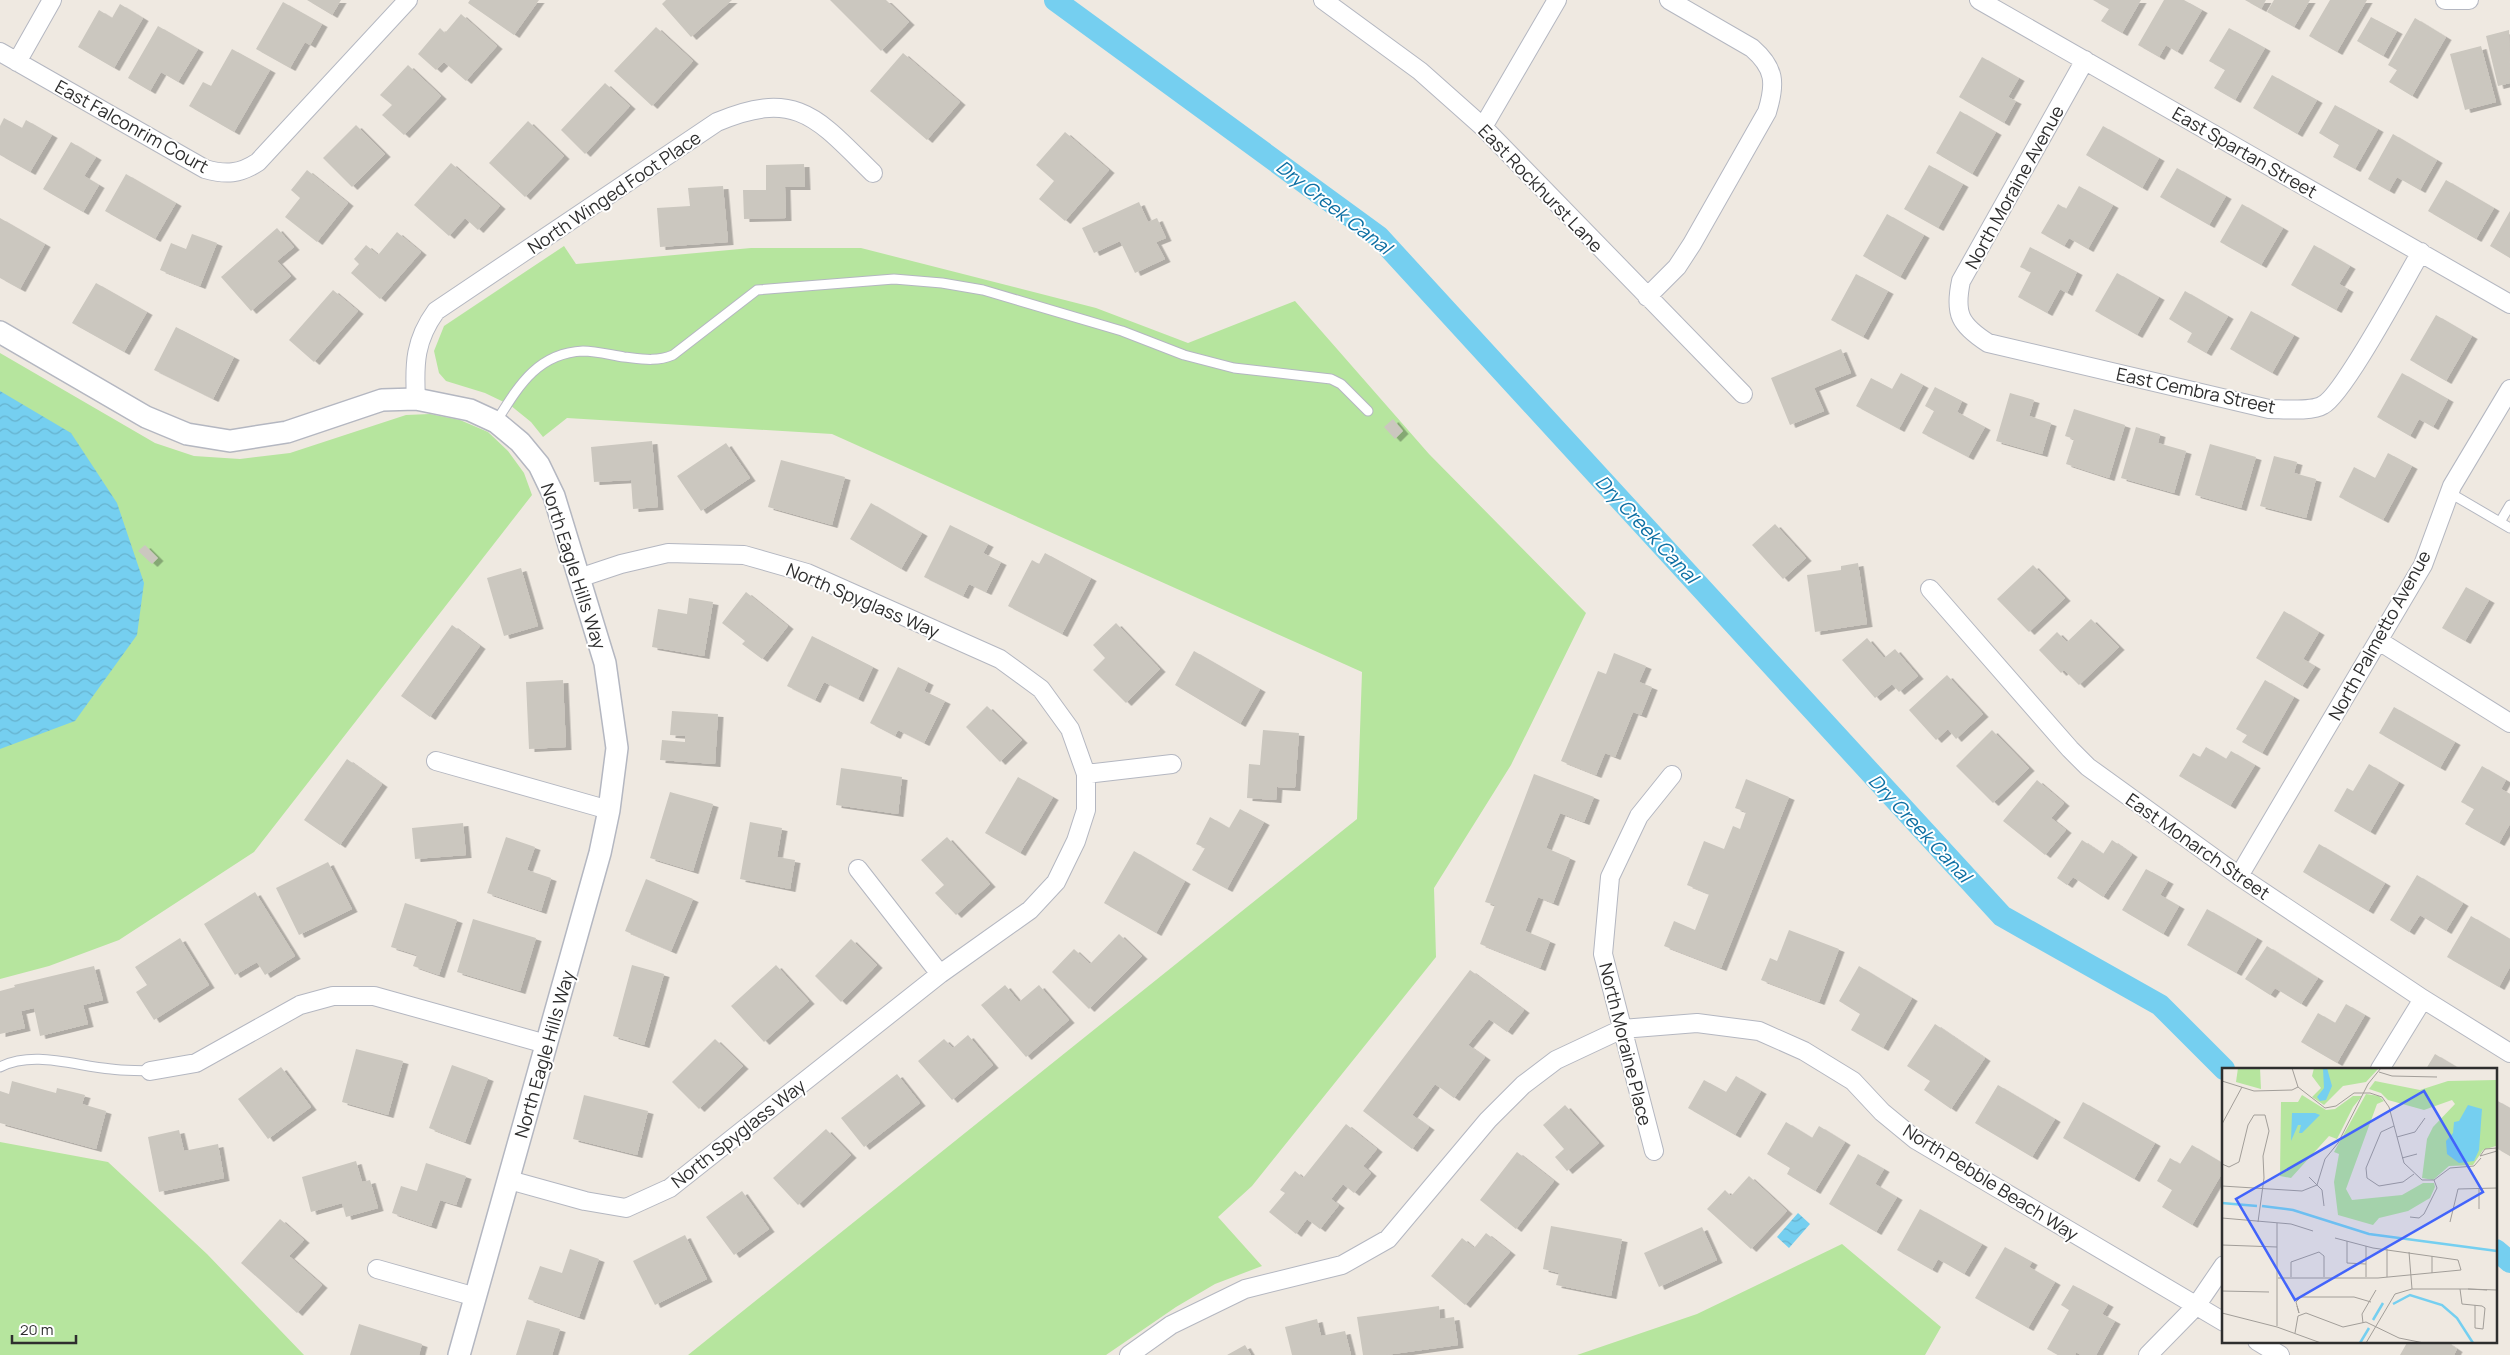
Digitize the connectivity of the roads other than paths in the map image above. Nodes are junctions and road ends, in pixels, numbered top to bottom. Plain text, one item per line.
1 (52, 0) edge
2 (408, 0) edge
3 (1323, 0) edge
4 (1557, 0) edge
5 (1669, 0) edge
6 (1979, 0) edge
7 (2445, 0) edge
8 (2469, 0) edge
9 (0, 52) edge
10 (2085, 60) junction
11 (16, 62) junction
12 (1482, 127) junction
13 (873, 173) dead end
14 (2421, 252) junction
15 (1648, 296) junction
16 (2510, 304) edge
17 (1960, 318) joint
18 (0, 332) edge
19 (2510, 389) edge
20 (1744, 394) dead end
21 (416, 399) junction
22 (1368, 411) dead end
23 (496, 422) junction
24 (2450, 493) junction
25 (2510, 505) edge
26 (2500, 522) junction
27 (2510, 528) edge
28 (579, 578) junction
29 (1930, 589) dead end
30 (2379, 641) junction
31 (2510, 723) edge
32 (436, 761) dead end
33 (1172, 764) dead end
34 (1086, 774) junction
35 (1672, 775) dead end
36 (609, 810) junction
37 (858, 869) dead end
38 (2239, 876) junction
39 (940, 974) junction
40 (2423, 999) junction
41 (1622, 1029) junction
42 (546, 1044) junction
43 (2510, 1053) edge
44 (0, 1067) edge
45 (2381, 1068) edge
46 (150, 1070) joint
47 (1654, 1151) dead end
48 (509, 1180) junction
49 (2222, 1268) edge
50 (377, 1269) dead end
51 (476, 1297) junction
52 (2196, 1306) junction
53 (2222, 1321) edge
54 (2259, 1342) edge
55 (459, 1355) edge
56 (1129, 1355) edge
57 (2148, 1355) edge
58 (2280, 1355) edge

1 - 11 street
2 - 11 street, East Falconrim Court
3 - 12 street, East Rockhurst Lane
4 - 12 street
5 - 15 street
6 - 10 street, East Spartan Street
7 - 8 street
9 - 11 street, East Falconrim Court
10 - 14 street, East Spartan Street
10 - 17 street, North Moraine Avenue
12 - 15 street, East Rockhurst Lane
13 - 21 street, North Winged Foot Place
14 - 16 street, East Spartan Street
14 - 17 street, East Cembra Street
15 - 20 street, East Rockhurst Lane
18 - 21 street, North Eagle Hills Way
19 - 24 street, North Palmetto Avenue
21 - 23 street, North Eagle Hills Way
22 - 23 lane
23 - 28 street, North Eagle Hills Way
24 - 26 lane
24 - 30 street, North Palmetto Avenue
25 - 26 lane
26 - 27 lane
28 - 34 street, North Spyglass Way
28 - 36 street, North Eagle Hills Way
29 - 38 street, East Monarch Street
30 - 31 street
30 - 38 street, North Palmetto Avenue
32 - 36 street
33 - 34 street
34 - 39 street, North Spyglass Way
35 - 41 street, North Moraine Place
36 - 42 street, North Eagle Hills Way
37 - 39 street
38 - 40 street, East Monarch Street
39 - 48 street, North Spyglass Way
40 - 43 street, East Monarch Street
40 - 45 street
41 - 47 street, North Moraine Place
41 - 52 street, North Pebble Beach Way
41 - 56 street, North Pebble Beach Way
42 - 46 street
42 - 48 street, North Eagle Hills Way
44 - 46 lane
48 - 51 street, North Eagle Hills Way
49 - 52 street
50 - 51 street
51 - 55 street, North Eagle Hills Way
52 - 53 street, North Pebble Beach Way
52 - 57 street
54 - 58 street

